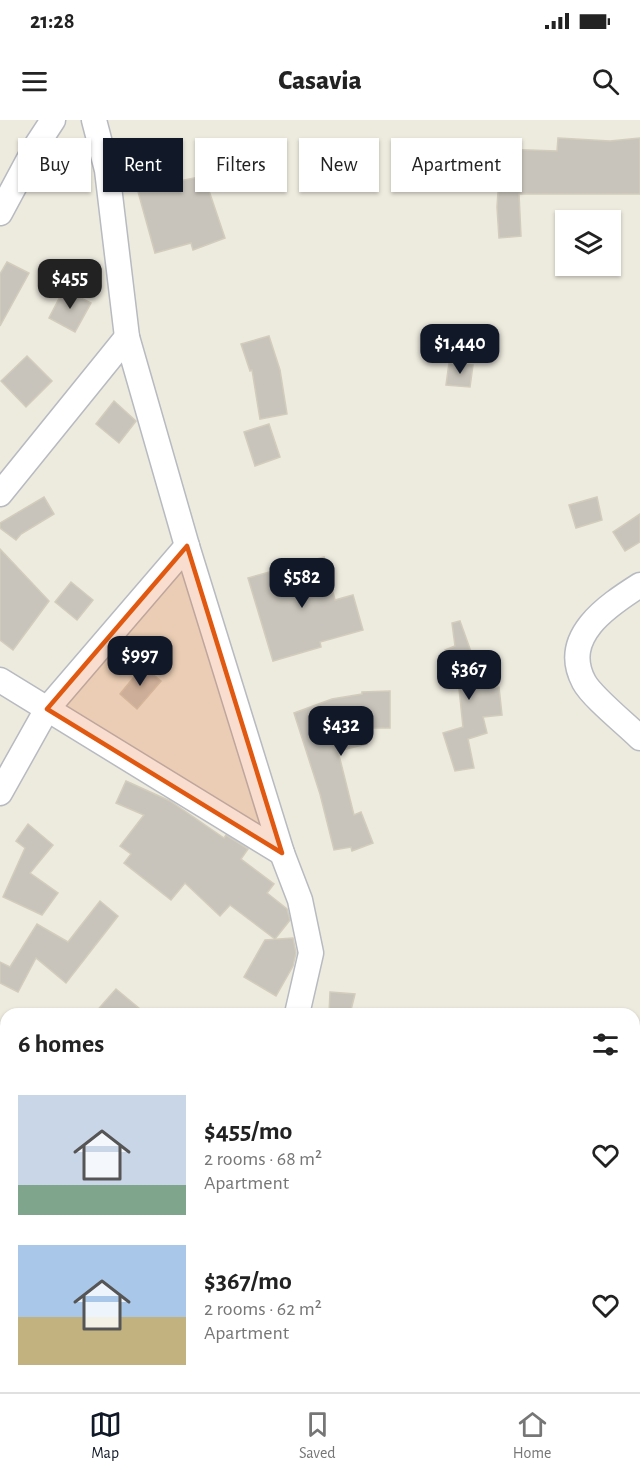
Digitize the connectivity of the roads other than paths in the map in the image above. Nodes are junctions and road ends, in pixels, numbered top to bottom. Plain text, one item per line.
1 (53, 120) edge
2 (94, 120) edge
3 (0, 213) edge
4 (127, 337) junction
5 (0, 494) edge
6 (187, 546) junction
7 (640, 585) edge
8 (0, 680) edge
9 (47, 709) junction
10 (640, 738) edge
11 (0, 793) edge
12 (282, 853) junction
13 (298, 1008) edge

1 - 3 street
2 - 4 street
4 - 5 street
4 - 6 street
6 - 9 street
6 - 12 street
7 - 10 street
8 - 9 street
9 - 11 street
9 - 12 street
12 - 13 street

